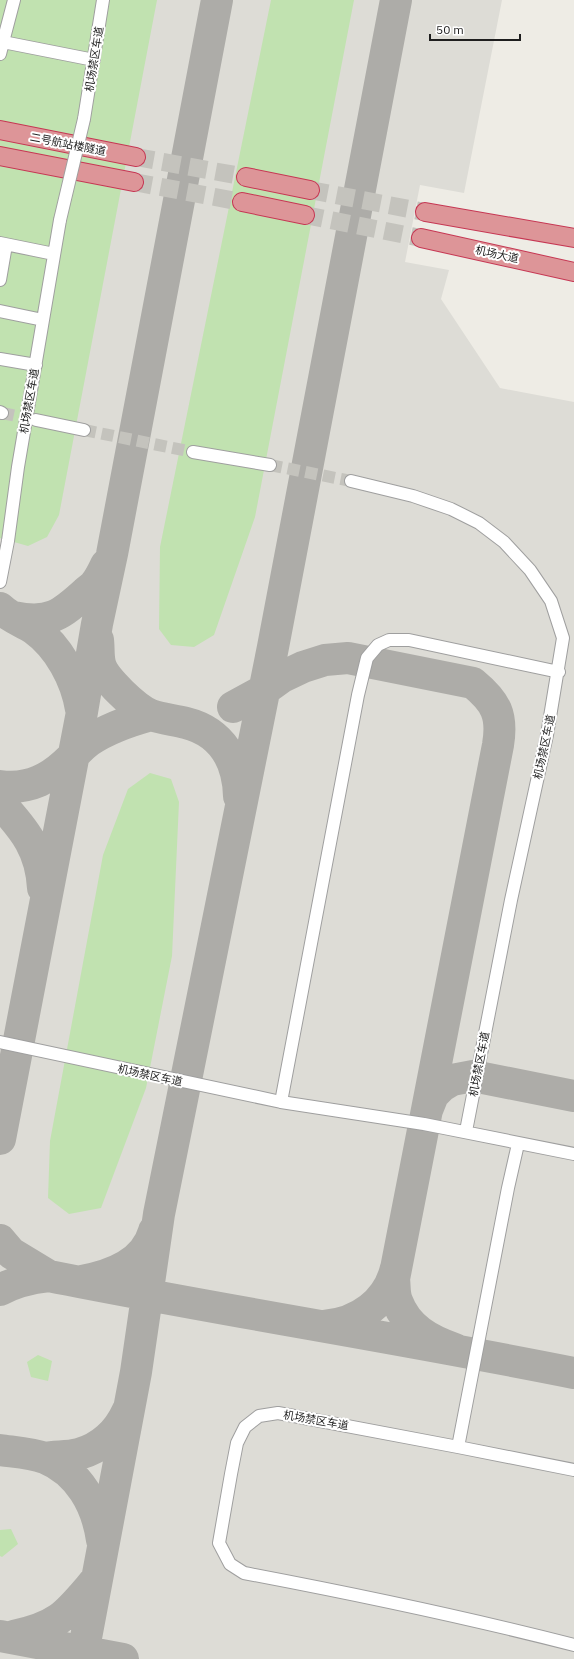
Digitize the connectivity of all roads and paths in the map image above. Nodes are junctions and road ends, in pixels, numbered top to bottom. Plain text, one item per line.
1 (14, 0) edge
2 (103, 0) edge
3 (3, 42) junction
4 (0, 54) edge
5 (94, 60) junction
6 (0, 130) edge
7 (0, 156) edge
8 (136, 157) tunnel mouth
9 (246, 178) tunnel mouth
10 (134, 182) tunnel mouth
11 (310, 190) tunnel mouth
12 (242, 202) tunnel mouth
13 (425, 212) tunnel mouth
14 (305, 215) tunnel mouth
15 (421, 238) tunnel mouth
16 (574, 238) edge
17 (3, 244) edge
18 (54, 254) junction
19 (574, 272) edge
20 (0, 280) edge
21 (0, 312) edge
22 (43, 320) junction
23 (0, 359) edge
24 (36, 364) junction
25 (36, 420) tunnel mouth
26 (84, 430) tunnel mouth
27 (193, 452) tunnel mouth
28 (270, 465) tunnel mouth
29 (351, 481) tunnel mouth
30 (0, 582) edge
31 (558, 672) junction
32 (0, 1042) edge
33 (281, 1102) junction
34 (466, 1132) junction
35 (518, 1144) junction
36 (574, 1154) edge
37 (458, 1446) junction
38 (574, 1470) edge
39 (574, 1645) edge

1 - 3 lane
2 - 5 lane, 机场禁区车道
3 - 4 lane
3 - 5 lane
5 - 18 lane, 机场禁区车道, bridge
6 - 8 highway, 二号航站楼隧道
7 - 10 highway
9 - 11 highway
12 - 14 highway
13 - 16 highway
15 - 19 highway, 机场大道
17 - 18 lane
17 - 20 lane
18 - 22 lane, 机场禁区车道
21 - 22 lane
22 - 24 lane, 机场禁区车道
23 - 24 lane
24 - 30 lane, 机场禁区车道
25 - 26 lane, 机场禁区车道
27 - 28 lane
29 - 31 lane, 机场禁区车道
31 - 33 lane
31 - 34 lane, 机场禁区车道
32 - 33 lane, 机场禁区车道
33 - 34 lane, 机场禁区车道
34 - 35 lane, 机场禁区车道
35 - 36 lane, 机场禁区车道
35 - 37 lane
37 - 38 lane, 机场禁区车道
37 - 39 lane, 机场禁区车道

